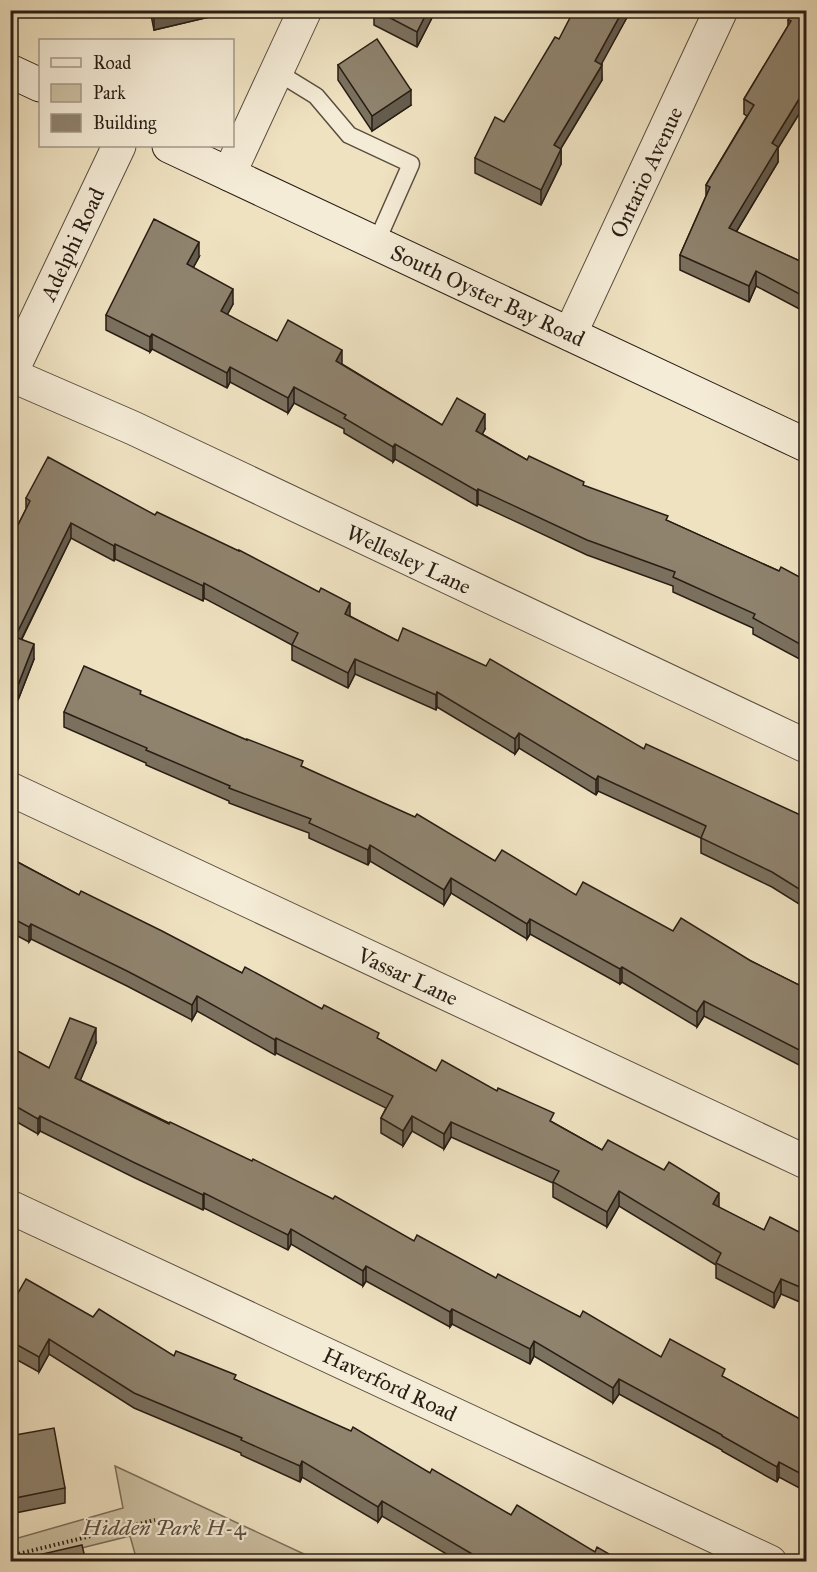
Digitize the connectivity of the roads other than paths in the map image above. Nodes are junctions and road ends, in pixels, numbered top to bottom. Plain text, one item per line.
1 (305, 10) edge
2 (721, 10) edge
3 (10, 71) edge
4 (277, 72) junction
5 (39, 85) edge
6 (118, 147) edge
7 (171, 147) edge
8 (229, 174) junction
9 (376, 243) junction
10 (570, 334) junction
11 (11, 375) edge
12 (807, 445) edge
13 (807, 746) edge
14 (10, 789) edge
15 (807, 1162) edge
16 (10, 1207) edge
17 (770, 1562) edge

1 - 4 street
2 - 10 street, Ontario Avenue
3 - 5 street
4 - 8 street
4 - 9 lane
6 - 11 street, Adelphi Road
7 - 8 street, South Oyster Bay Road
8 - 9 street, South Oyster Bay Road
9 - 10 street, South Oyster Bay Road
10 - 12 street, South Oyster Bay Road
11 - 13 street, Wellesley Lane
14 - 15 street, Vassar Lane
16 - 17 street, Haverford Road

